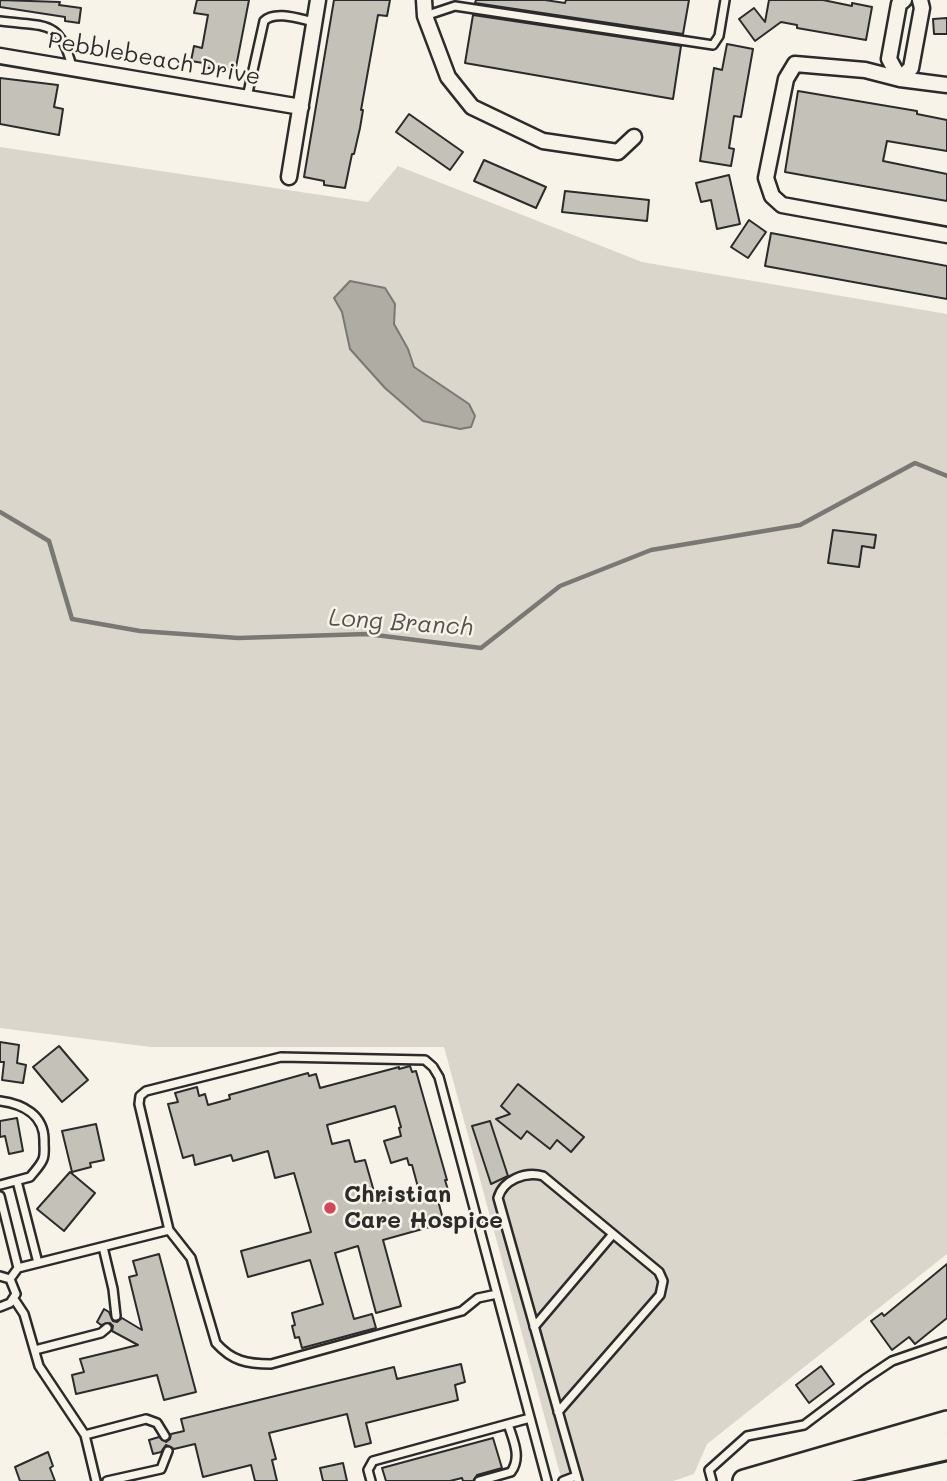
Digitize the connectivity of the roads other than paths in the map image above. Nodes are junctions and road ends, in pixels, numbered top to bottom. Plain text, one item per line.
1 (318, 0) edge
2 (424, 0) edge
3 (725, 0) edge
4 (904, 0) edge
5 (920, 0) edge
6 (425, 16) junction
7 (0, 21) edge
8 (314, 22) junction
9 (0, 56) edge
10 (72, 69) junction
11 (900, 79) junction
12 (947, 85) edge
13 (247, 98) junction
14 (301, 107) junction
15 (634, 137) dead end
16 (289, 177) dead end
17 (947, 235) edge
18 (0, 1101) edge
19 (17, 1181) junction
20 (0, 1185) edge
21 (0, 1196) edge
22 (169, 1230) junction
23 (613, 1234) junction
24 (103, 1247) junction
25 (38, 1263) junction
26 (18, 1268) junction
27 (0, 1276) edge
28 (10, 1279) junction
29 (497, 1294) junction
30 (14, 1299) junction
31 (0, 1307) edge
32 (116, 1316) dead end
33 (534, 1326) junction
34 (107, 1328) dead end
35 (947, 1342) edge
36 (34, 1350) junction
37 (558, 1412) junction
38 (530, 1418) junction
39 (947, 1422) edge
40 (508, 1424) junction
41 (85, 1436) junction
42 (164, 1436) dead end
43 (947, 1446) edge
44 (168, 1451) dead end
45 (577, 1478) edge
46 (96, 1481) edge
47 (107, 1481) edge
48 (371, 1481) edge
49 (479, 1481) edge
50 (547, 1481) edge
51 (563, 1481) edge
52 (712, 1481) edge
53 (744, 1481) edge
54 (776, 1481) edge

1 - 8 street
2 - 6 street
3 - 6 lane
4 - 11 street
5 - 11 street
6 - 15 street
7 - 10 lane
8 - 13 lane
8 - 14 street
9 - 10 street, Pebblebeach Drive
10 - 13 street, Pebblebeach Drive
11 - 12 street
11 - 17 street
13 - 14 street, Pebblebeach Drive
14 - 16 street
18 - 19 lane
19 - 20 lane
19 - 25 lane
21 - 26 lane
22 - 24 lane
22 - 29 lane
22 - 29 lane
23 - 33 lane
23 - 33 lane
23 - 37 lane
24 - 25 lane
24 - 32 lane
25 - 26 lane
26 - 28 lane
27 - 28 lane
28 - 30 lane
29 - 38 lane
30 - 31 lane
30 - 36 lane
33 - 37 lane
34 - 36 lane
35 - 52 lane
36 - 41 lane
37 - 45 lane
38 - 40 lane
38 - 50 lane
39 - 53 main road
40 - 48 lane
40 - 49 lane
41 - 42 lane
41 - 46 lane
43 - 54 highway
44 - 47 lane
45 - 51 lane

